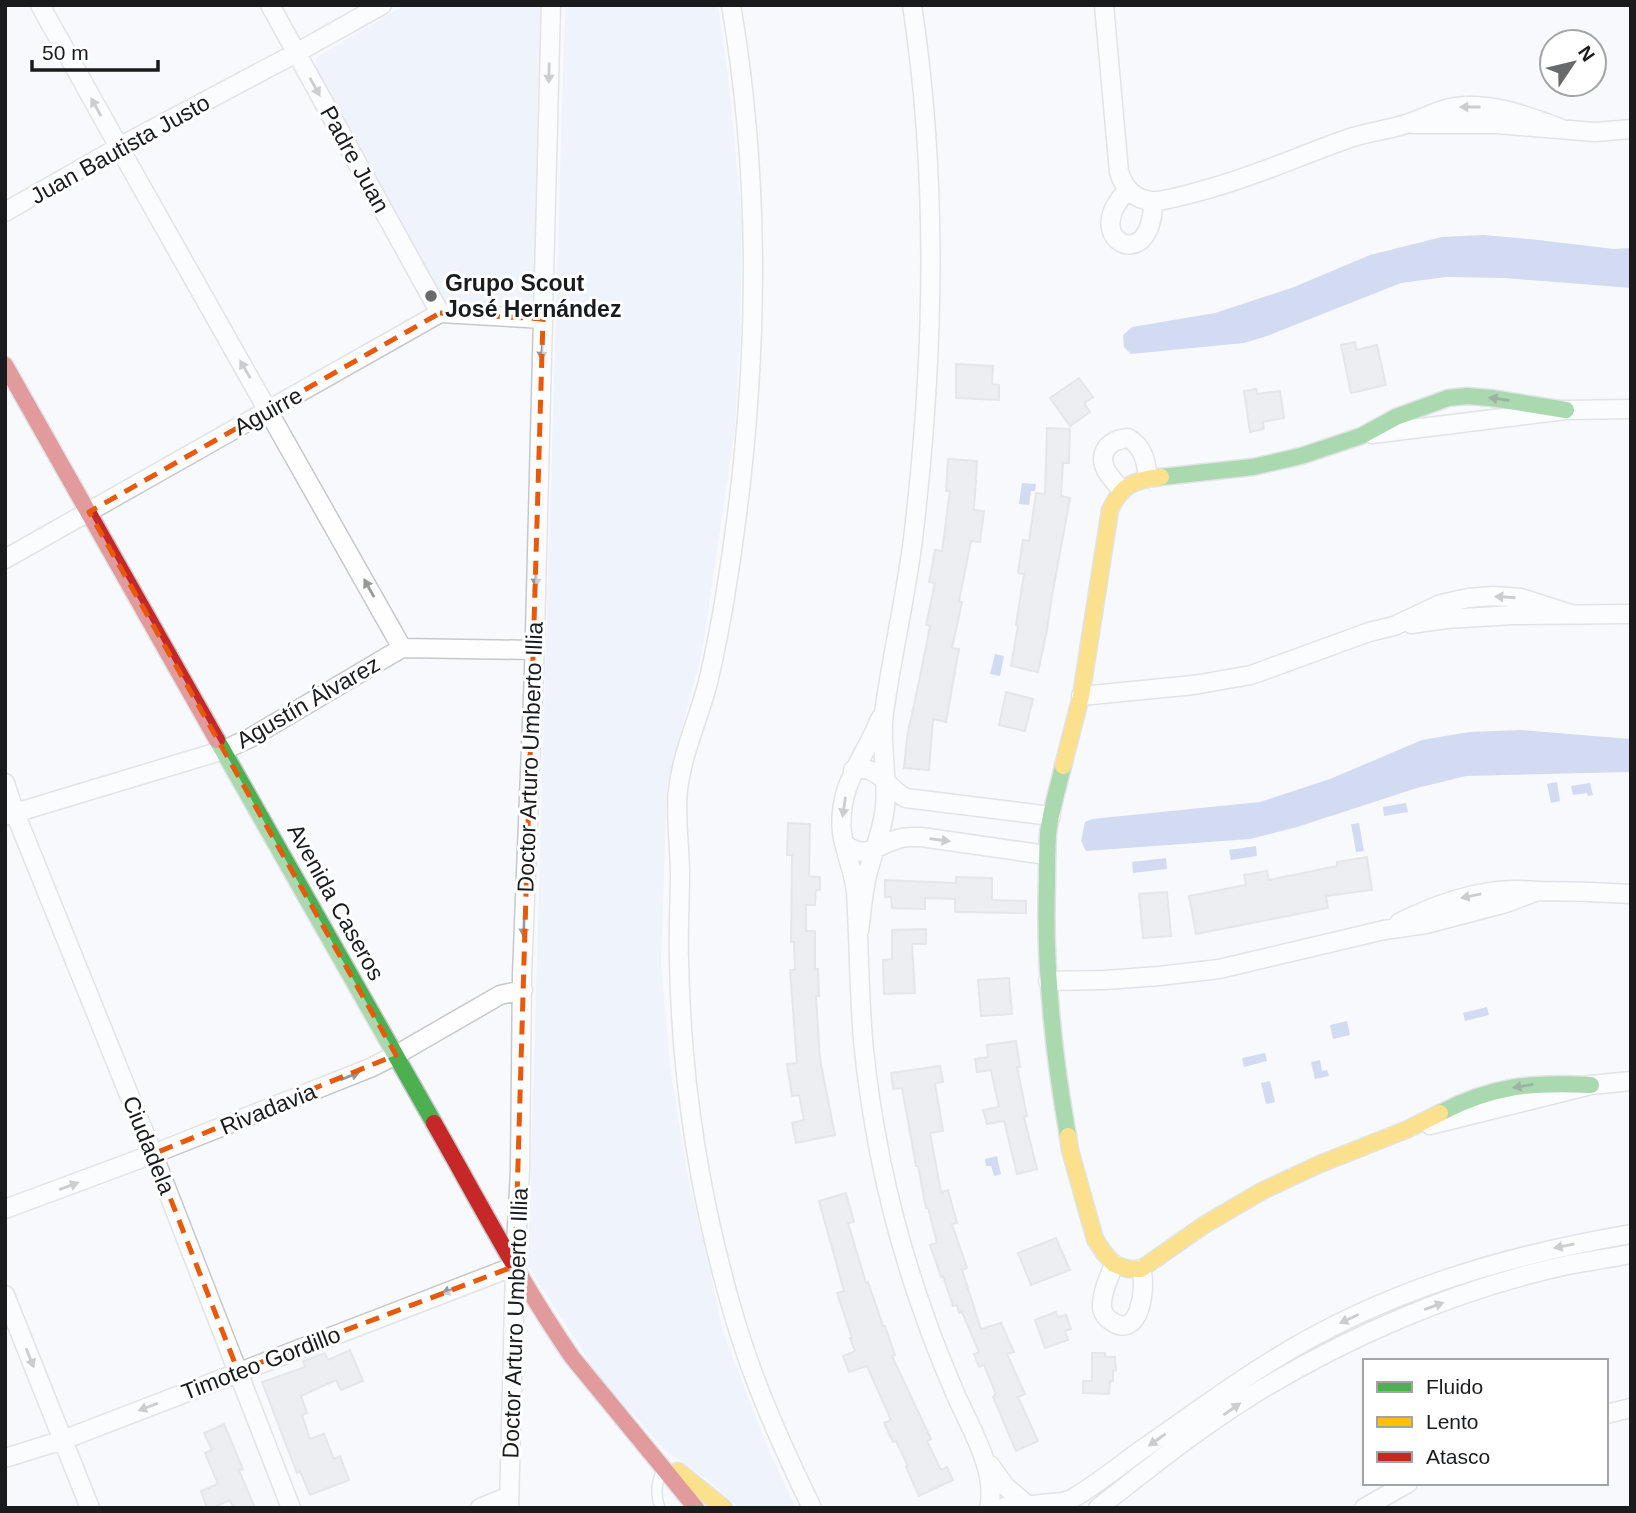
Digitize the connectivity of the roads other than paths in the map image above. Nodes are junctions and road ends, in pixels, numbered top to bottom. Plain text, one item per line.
1 (40, 5) edge
2 (270, 5) edge
3 (382, 5) edge
4 (551, 5) edge
5 (731, 5) edge
6 (912, 5) edge
7 (1104, 5) edge
8 (296, 53) junction
9 (1631, 129) edge
10 (119, 147) junction
11 (1127, 190) junction
12 (1153, 202) junction
13 (5, 212) edge
14 (440, 313) junction
15 (543, 319) junction
16 (5, 365) edge
17 (1631, 409) edge
18 (268, 410) junction
19 (1566, 410) junction
20 (1361, 436) junction
21 (1148, 478) junction
22 (1121, 489) junction
23 (89, 512) junction
24 (5, 559) edge
25 (1631, 614) edge
26 (402, 648) junction
27 (534, 650) junction
28 (1080, 696) junction
29 (884, 710) junction
30 (224, 750) junction
31 (853, 770) junction
32 (886, 780) junction
33 (5, 783) edge
34 (10, 814) edge
35 (1051, 816) junction
36 (844, 845) junction
37 (875, 850) junction
38 (1046, 855) junction
39 (1631, 894) edge
40 (859, 931) junction
41 (1048, 981) junction
42 (523, 990) junction
43 (396, 1055) junction
44 (1631, 1081) edge
45 (1403, 1132) joint
46 (153, 1154) junction
47 (5, 1209) edge
48 (1631, 1235) edge
49 (1631, 1254) edge
50 (1114, 1265) junction
51 (515, 1266) junction
52 (1141, 1269) junction
53 (5, 1295) edge
54 (238, 1371) junction
55 (63, 1440) junction
56 (647, 1447) junction
57 (982, 1454) junction
58 (5, 1458) edge
59 (662, 1468) junction
60 (1404, 1485) edge
61 (509, 1502) edge
62 (1032, 1506) edge
63 (90, 1508) edge
64 (291, 1508) edge
65 (480, 1508) edge
66 (660, 1508) edge
67 (696, 1508) edge
68 (724, 1508) edge
69 (812, 1508) edge
70 (989, 1508) edge
71 (1002, 1508) edge
72 (1098, 1508) edge
73 (1364, 1508) edge

10 -> 1 street
2 - 8 street, Padre Juan
3 - 8 street, Juan Bautista Justo
4 -> 15 street, Doctor Arturo Umberto Illia
5 - 69 street
6 - 29 street
7 - 11 street
8 - 10 street, Juan Bautista Justo
8 -> 14 street, Padre Juan
9 - 12 street
10 - 13 street, Juan Bautista Justo
18 -> 10 street
11 - 12 street
11 - 12 street
14 - 15 street
14 - 18 street, Aguirre
15 -> 27 street, Doctor Arturo Umberto Illia
16 - 23 street, Avenida Caseros
17 - 19 street
18 - 23 street, Aguirre
26 -> 18 street
19 - 20 street
19 -> 20 street
20 - 21 street
21 - 22 street
21 - 22 street
22 - 28 street
23 - 24 street, Aguirre
23 - 30 street, Avenida Caseros
25 - 28 street
26 - 27 street, Agustín Álvarez
26 - 30 street, Agustín Álvarez
27 -> 42 street, Doctor Arturo Umberto Illia
28 - 35 street
29 - 31 street
29 - 32 street
30 - 34 street, Agustín Álvarez
30 - 43 street, Avenida Caseros
31 - 32 street
31 -> 36 street
32 - 35 street
32 - 37 street
33 - 34 street, Ciudadela
34 - 46 street, Ciudadela
35 - 38 street
36 - 37 street
36 - 40 street
37 -> 38 street
37 - 40 street
38 - 41 street
39 - 41 street
40 - 57 street
41 - 50 street
42 - 43 street, Rivadavia
42 - 51 street, Doctor Arturo Umberto Illia
46 -> 43 street, Rivadavia
43 - 51 street, Avenida Caseros
44 - 45 street
45 - 52 street
47 -> 46 street, Rivadavia
46 - 54 street, Ciudadela
48 -> 62 street
72 -> 49 street
50 - 52 street
50 - 52 street
51 -> 54 street, Timoteo Gordillo
51 - 56 street, Avenida Caseros
51 - 61 street, Doctor Arturo Umberto Illia
53 -> 55 street
54 -> 55 street, Timoteo Gordillo
54 - 64 street, Ciudadela
55 - 58 street, Timoteo Gordillo
55 - 63 street
56 - 59 street, Avenida Caseros
56 - 68 street, Avenida Caseros
57 - 62 street
57 - 70 street
59 - 66 lane
59 - 67 street, Avenida Caseros
60 - 73 street
61 - 65 street
62 - 71 street

